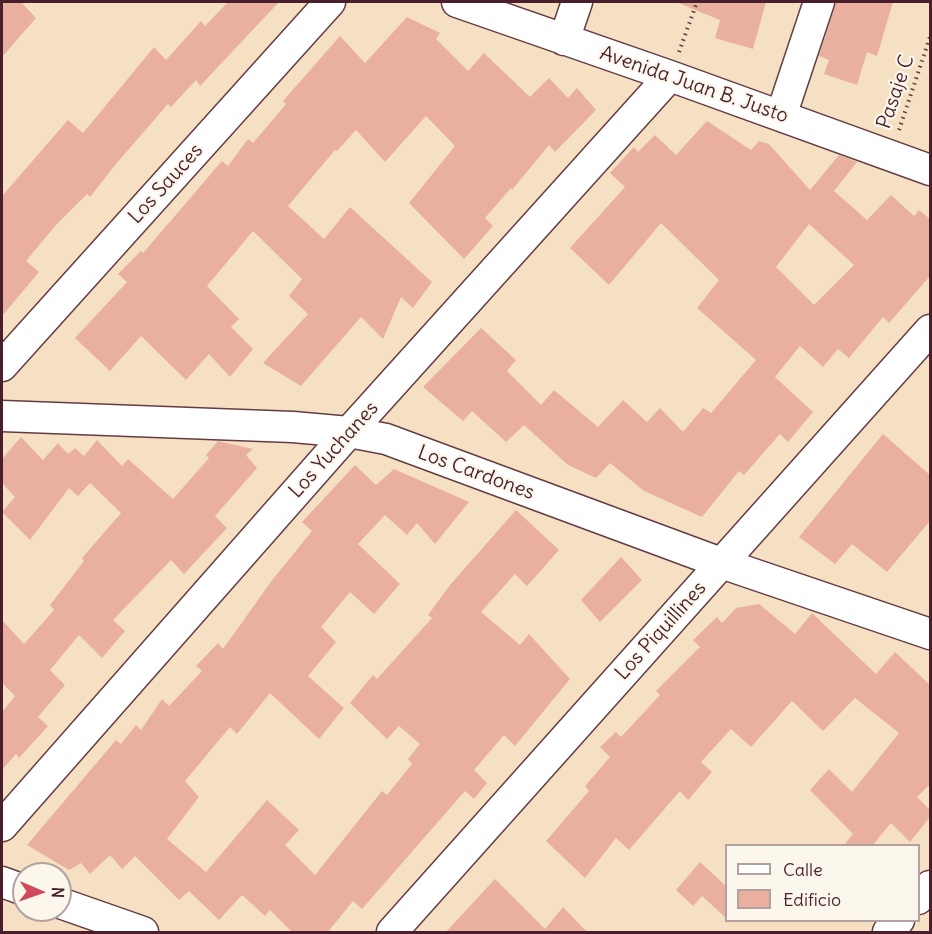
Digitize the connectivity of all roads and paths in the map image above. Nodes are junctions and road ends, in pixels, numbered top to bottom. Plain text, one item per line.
1 (330, 2) edge
2 (457, 2) edge
3 (577, 2) edge
4 (697, 2) edge
5 (819, 2) edge
6 (930, 37) edge
7 (564, 40) junction
8 (670, 76) junction
9 (781, 116) junction
10 (890, 156) junction
11 (930, 170) edge
12 (930, 330) edge
13 (2, 366) edge
14 (2, 416) edge
15 (350, 432) junction
16 (721, 563) junction
17 (930, 634) edge
18 (2, 826) edge
19 (72, 907) edge
20 (143, 933) edge
21 (392, 933) edge

1 - 13 street, Los Sauces
2 - 7 street, Avenida Juan B. Justo
3 - 7 street
4 - 8 path
5 - 9 street
6 - 10 path, Pasaje C
7 - 8 street, Avenida Juan B. Justo
8 - 9 street, Avenida Juan B. Justo
8 - 15 street, Los Yuchanes
9 - 10 street, Avenida Juan B. Justo
10 - 11 street, Avenida Juan B. Justo
12 - 16 street, Los Piquillines
14 - 15 street, Los Cardones
15 - 16 street, Los Cardones
15 - 18 street, Los Yuchanes
16 - 17 street, Los Cardones
16 - 21 street, Los Piquillines
19 - 20 street

